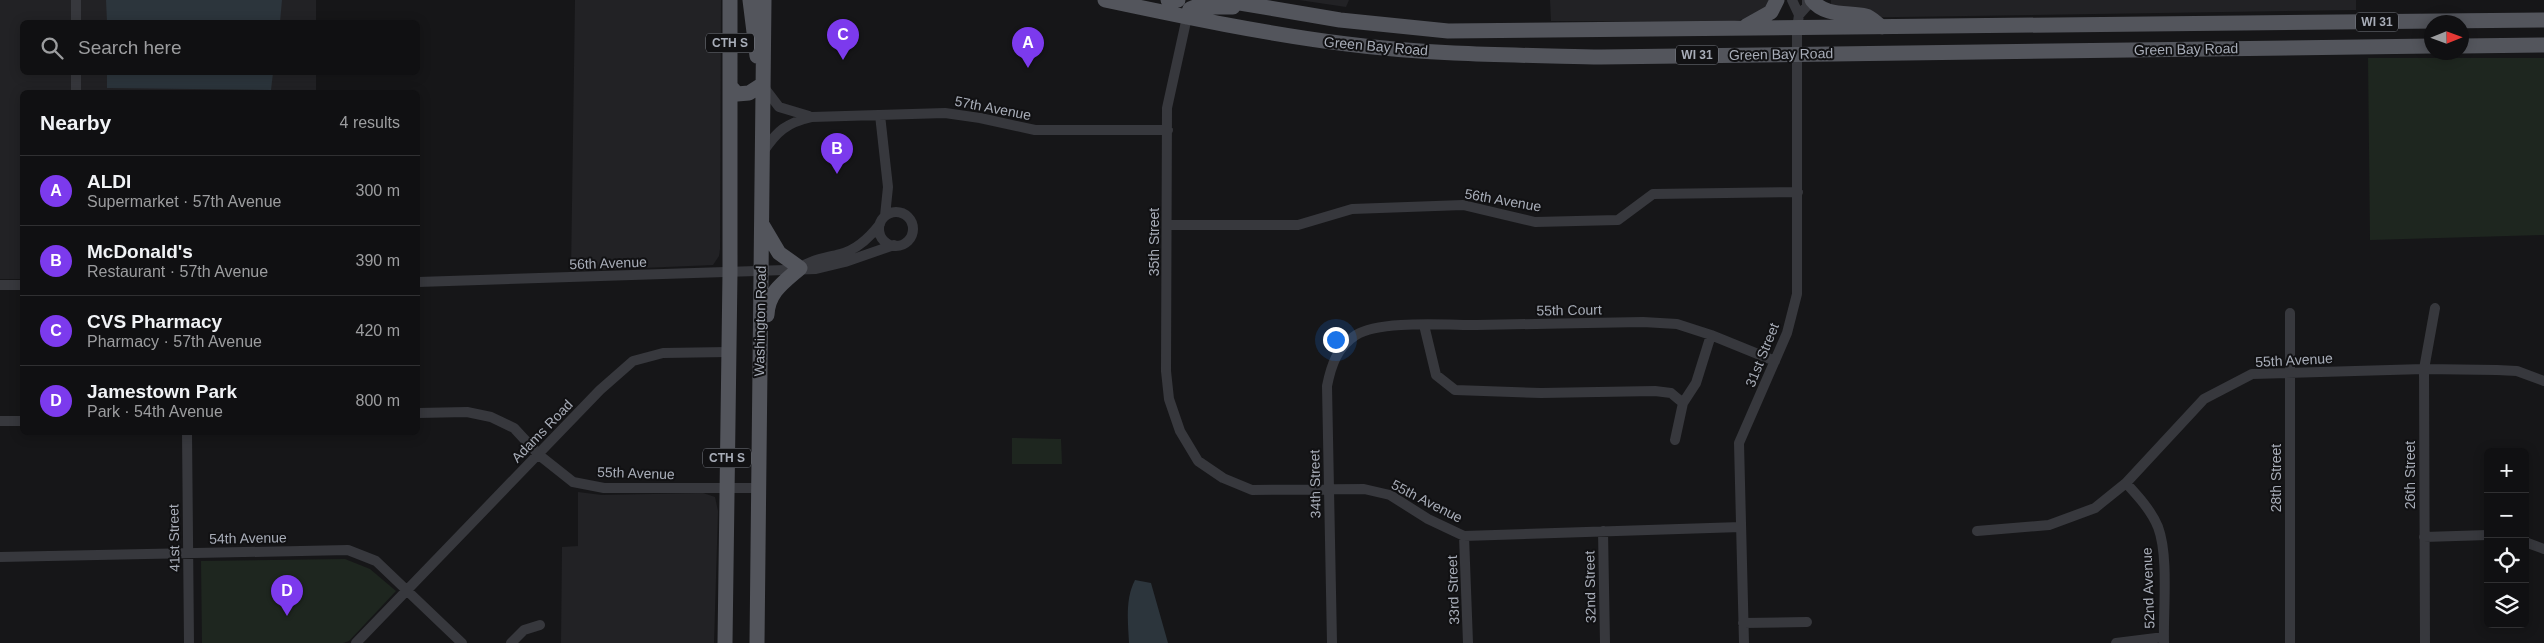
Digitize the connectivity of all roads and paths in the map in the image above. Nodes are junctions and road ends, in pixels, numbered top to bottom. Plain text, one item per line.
1 (76, 0) edge
2 (730, 0) edge
3 (750, 0) edge
4 (766, 0) edge
5 (1105, 0) edge
6 (1168, 0) edge
7 (1178, 0) edge
8 (1222, 0) edge
9 (1777, 0) edge
10 (1792, 0) edge
11 (1806, 0) edge
12 (1812, 0) edge
13 (1125, 2) edge
14 (1243, 4) junction
15 (1186, 18) junction
16 (76, 20) edge
17 (2544, 20) edge
18 (1798, 22) junction
19 (1882, 27) junction
20 (1743, 29) junction
21 (2544, 45) edge
22 (2424, 46) edge
23 (2469, 46) edge
24 (1797, 53) junction
25 (76, 75) edge
26 (763, 84) junction
27 (730, 86) junction
28 (76, 90) edge
29 (880, 115) junction
30 (812, 117) junction
31 (1168, 130) junction
32 (761, 154) junction
33 (888, 187) junction
34 (1798, 192) junction
35 (904, 214) junction
36 (883, 220) junction
37 (762, 224) junction
38 (1168, 225) junction
39 (894, 245) junction
40 (800, 268) junction
41 (761, 272) junction
42 (730, 273) junction
43 (420, 282) edge
44 (0, 285) edge
45 (20, 285) edge
46 (2435, 308) dead end
47 (2290, 313) dead end
48 (1424, 325) junction
49 (1357, 334) joint
50 (1711, 335) junction
51 (728, 352) junction
52 (1775, 361) junction
53 (760, 366) junction
54 (2424, 369) junction
55 (2288, 371) junction
56 (2544, 382) edge
57 (1683, 403) junction
58 (420, 413) edge
59 (0, 421) edge
60 (20, 421) edge
61 (187, 435) edge
62 (1675, 440) dead end
63 (539, 455) junction
64 (1198, 461) joint
65 (2126, 483) junction
66 (727, 488) junction
67 (758, 488) junction
68 (1329, 490) junction
69 (1741, 527) junction
70 (1603, 531) junction
71 (1977, 532) dead end
72 (2484, 535) edge
73 (1464, 536) junction
74 (2424, 537) junction
75 (2529, 543) edge
76 (2544, 549) edge
77 (188, 553) junction
78 (0, 557) edge
79 (406, 591) junction
80 (1807, 622) dead end
81 (1744, 623) junction
82 (540, 625) dead end
83 (2164, 640) edge
84 (189, 643) edge
85 (356, 643) edge
86 (462, 643) edge
87 (512, 643) edge
88 (725, 643) edge
89 (757, 643) edge
90 (1332, 643) edge
91 (1468, 643) edge
92 (1606, 643) edge
93 (1744, 643) edge
94 (2116, 643) edge
95 (2290, 643) edge
96 (2425, 643) edge

1 - 16 street
2 - 27 main road, CTH S
3 - 26 main road
4 - 26 main road, Washington Road / CTH S
5 - 13 main road, Green Bay Road / WI 31
6 - 7 main road
8 - 14 main road, Green Bay Road / WI 31
9 - 20 main road
10 - 18 street, 31st Street
11 - 18 street, 31st Street
12 - 19 main road
13 - 15 main road, Green Bay Road / WI 31
14 - 15 main road
14 - 20 main road, Green Bay Road / WI 31
15 - 24 main road, Green Bay Road / WI 31
15 - 31 street, 35th Street
17 - 19 main road, Green Bay Road / WI 31
18 - 19 main road, Green Bay Road / WI 31
18 - 20 main road, Green Bay Road / WI 31
18 - 24 street, 31st Street
21 - 23 main road
22 - 24 main road, Green Bay Road / WI 31
24 - 34 street, 31st Street
25 - 28 street
26 - 27 main road
26 - 30 street, 57th Avenue
26 - 32 main road, Washington Road / CTH S
27 - 42 main road, CTH S
29 - 30 street, 57th Avenue
29 - 31 street, 57th Avenue
29 - 33 street
30 - 32 street, 57th Avenue
31 - 38 street, 35th Street
32 - 37 main road, Washington Road / CTH S
33 - 35 street
33 - 36 street
34 - 38 street, 56th Avenue
34 - 52 street, 31st Street
35 - 36 street
35 - 39 street
36 - 39 street
36 - 40 street, 56th Avenue
37 - 40 main road
37 - 41 main road, Washington Road / CTH S
38 - 64 street, 35th Street
39 - 40 street, 56th Avenue
40 - 41 street, 56th Avenue
40 - 53 main road
41 - 42 street, 56th Avenue
41 - 53 main road, Washington Road / CTH S
42 - 43 street, 56th Avenue
42 - 51 main road, CTH S
44 - 45 street
46 - 54 street, 26th Street
47 - 55 street, 28th Street
48 - 49 street, 55th Court
48 - 50 street, 55th Court
48 - 57 street
49 - 68 street, 34th Street
50 - 52 street, 55th Court
50 - 57 street
51 - 63 street, Adams Road
51 - 66 main road, CTH S
52 - 69 street, 31st Street
53 - 67 main road, Washington Road / CTH S
54 - 55 street, 55th Avenue
54 - 56 street, 55th Avenue
54 - 74 street, 26th Street
55 - 65 street, 55th Avenue
55 - 95 street, 28th Street
57 - 62 street
58 - 63 street, 55th Avenue
59 - 60 street
61 - 77 street, 41st Street
63 - 66 street, 55th Avenue
63 - 79 street, Adams Road
64 - 68 street, 55th Avenue
65 - 71 street, 55th Avenue
65 - 83 street, 52nd Avenue
66 - 67 street, 55th Avenue
66 - 88 main road, CTH S
67 - 89 main road, Washington Road / CTH S
68 - 73 street, 55th Avenue
68 - 90 street, 34th Street
69 - 70 street, 55th Avenue
69 - 81 street, 31st Street
70 - 73 street, 55th Avenue
70 - 92 street, 32nd Street
72 - 74 street
73 - 91 street, 33rd Street
74 - 96 street, 26th Street
75 - 76 street
77 - 78 street, 54th Avenue
77 - 79 street, 54th Avenue
77 - 84 street, 41st Street
79 - 85 street, Adams Road
79 - 86 street, 54th Avenue
80 - 81 street
81 - 93 street, 31st Street
82 - 87 street
83 - 94 street

